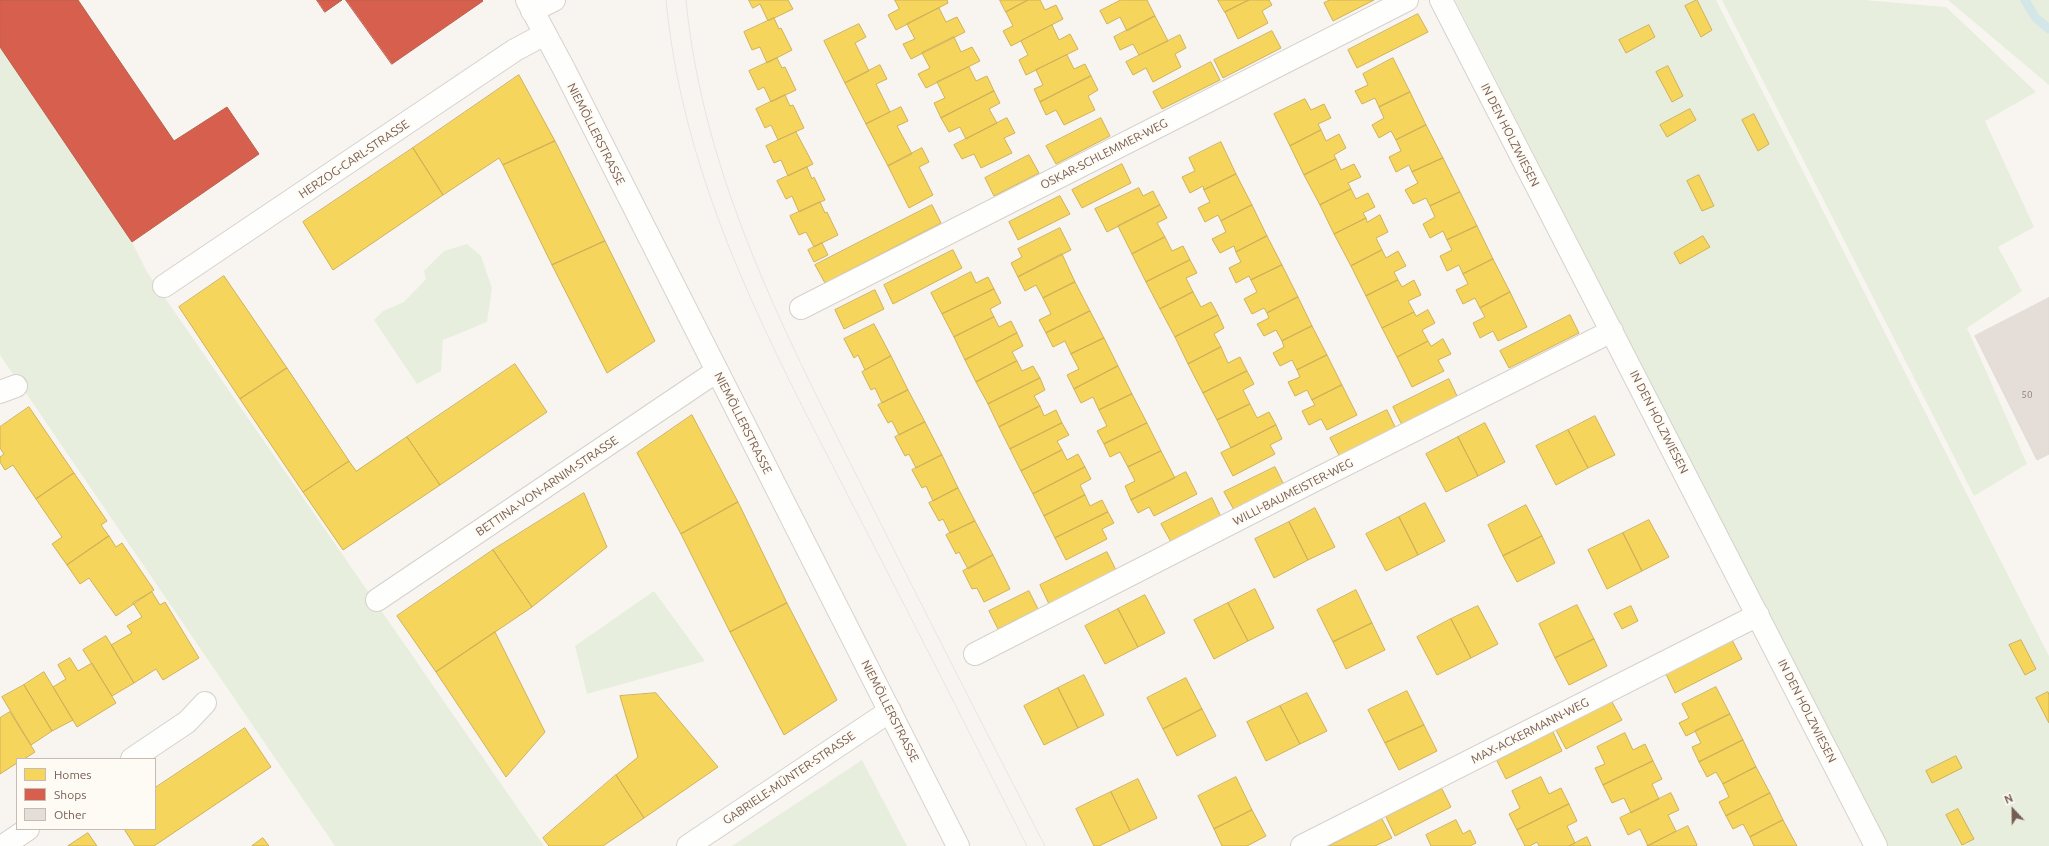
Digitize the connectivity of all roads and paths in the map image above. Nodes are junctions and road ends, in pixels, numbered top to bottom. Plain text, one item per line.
1 (554, 0) edge
2 (1407, 0) edge
3 (1441, 0) edge
4 (530, 5) edge
5 (545, 34) junction
6 (164, 286) dead end
7 (801, 308) dead end
8 (1612, 331) junction
9 (717, 371) junction
10 (377, 600) dead end
11 (1758, 615) junction
12 (975, 654) dead end
13 (205, 703) dead end
14 (890, 711) junction
15 (133, 758) edge
16 (27, 830) edge
17 (3, 846) edge
18 (688, 846) edge
19 (958, 846) edge
20 (1302, 846) edge
21 (1876, 846) edge

1 - 4 street
2 - 7 street, OSKAR-SCHLEMMER-WEG
3 - 8 street, IN DEN HOLZWIESEN
4 - 5 street, NIEMÖLLERSTRASSE
5 - 6 street, HERZOG-CARL-STRASSE
5 - 9 street, NIEMÖLLERSTRASSE
8 - 11 street, IN DEN HOLZWIESEN
8 - 12 street, WILLI-BAUMEISTER-WEG
9 - 10 street, BETTINA-VON-ARNIM-STRASSE
9 - 14 street, NIEMÖLLERSTRASSE
11 - 20 street, MAX-ACKERMANN-WEG
11 - 21 street, IN DEN HOLZWIESEN
13 - 15 street
14 - 18 street, GABRIELE-MÜNTER-STRASSE
14 - 19 street, NIEMÖLLERSTRASSE
16 - 17 street

